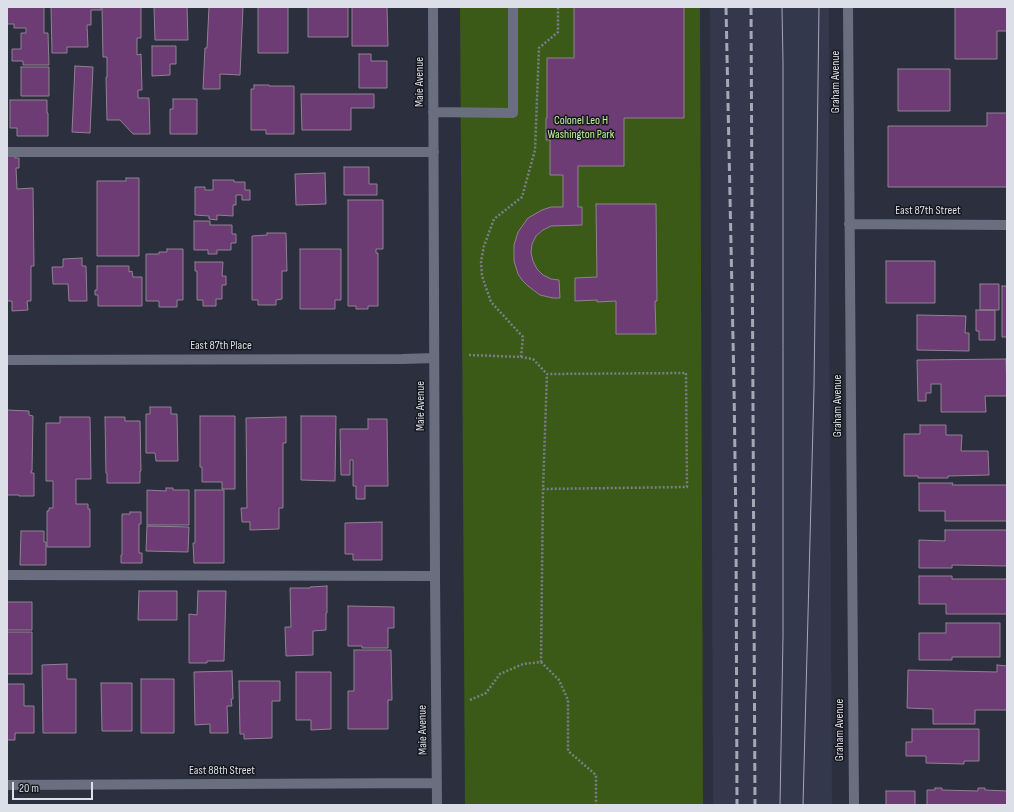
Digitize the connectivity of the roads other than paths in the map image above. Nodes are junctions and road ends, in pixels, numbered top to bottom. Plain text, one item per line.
1 (433, 7) edge
2 (513, 7) edge
3 (848, 7) edge
4 (433, 112) junction
5 (7, 152) edge
6 (434, 152) junction
7 (849, 224) junction
8 (1007, 225) edge
9 (434, 358) junction
10 (7, 360) edge
11 (7, 575) edge
12 (435, 576) junction
13 (437, 783) junction
14 (7, 785) edge
15 (437, 805) edge
16 (854, 805) edge

1 - 4 street, Maie Avenue
2 - 4 street
3 - 7 street, Graham Avenue
4 - 6 street, Maie Avenue
5 - 6 street
6 - 9 street, Maie Avenue
7 - 8 street, East 87th Street
7 - 16 street, Graham Avenue
9 - 10 street, East 87th Place
9 - 12 street, Maie Avenue
11 - 12 street
12 - 13 street, Maie Avenue
13 - 14 street, East 88th Street
13 - 15 street, Maie Avenue

